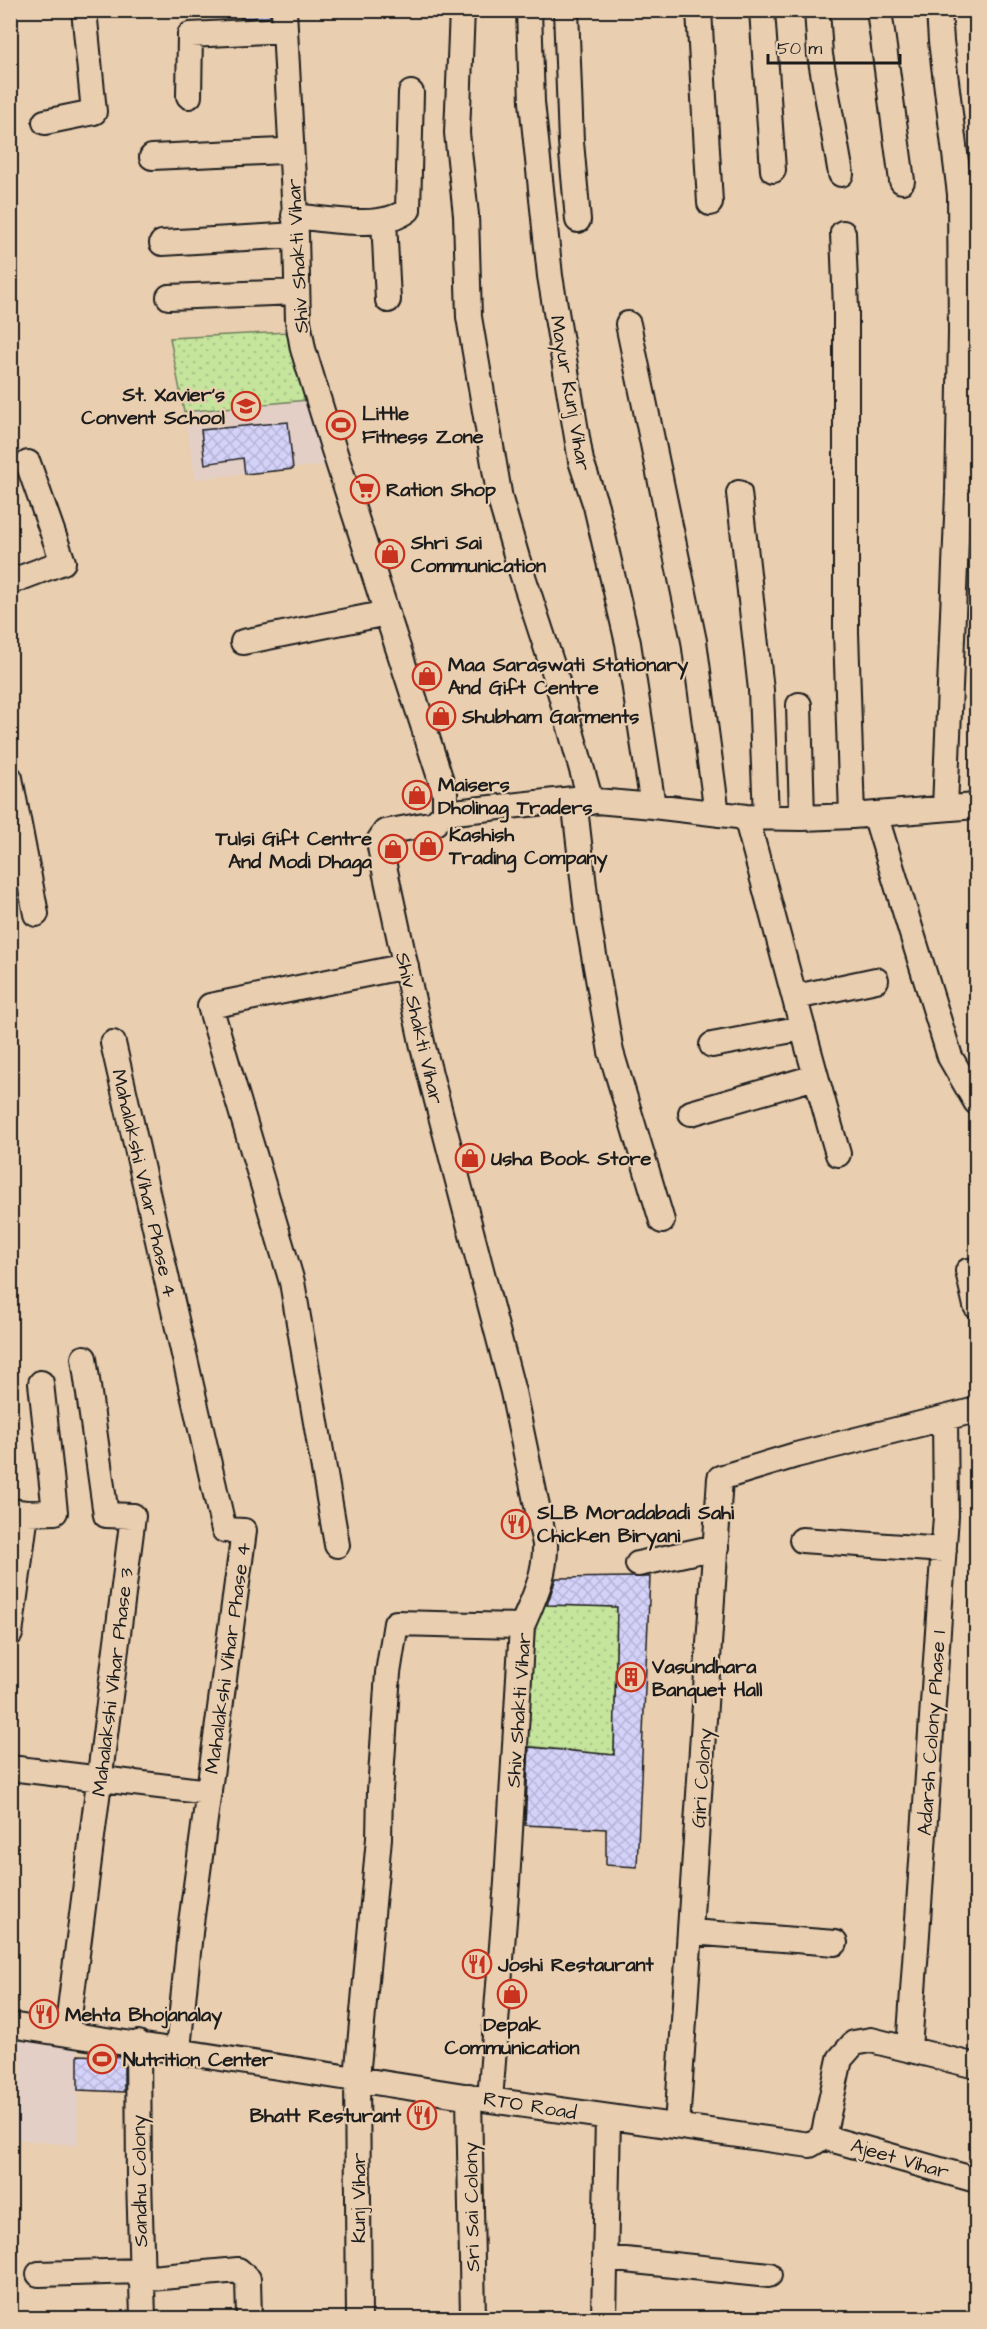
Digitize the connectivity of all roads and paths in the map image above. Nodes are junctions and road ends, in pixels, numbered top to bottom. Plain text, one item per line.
1 (84, 10) edge
2 (462, 10) edge
3 (529, 10) edge
4 (566, 10) edge
5 (699, 10) edge
6 (762, 10) edge
7 (818, 10) edge
8 (879, 10) edge
9 (939, 10) edge
10 (284, 20) edge
11 (411, 93) dead end
12 (189, 96) dead end
13 (45, 122) dead end
14 (291, 148) junction
15 (152, 157) dead end
16 (773, 170) dead end
17 (841, 174) dead end
18 (902, 181) dead end
19 (710, 203) dead end
20 (384, 220) junction
21 (578, 220) dead end
22 (295, 225) junction
23 (843, 233) dead end
24 (162, 243) dead end
25 (297, 292) junction
26 (169, 297) dead end
27 (388, 300) dead end
28 (628, 324) dead end
29 (28, 463) dead end
30 (739, 493) dead end
31 (10, 582) edge
32 (387, 613) junction
33 (243, 642) dead end
34 (799, 705) dead end
35 (10, 778) edge
36 (582, 800) junction
37 (653, 806) junction
38 (976, 806) edge
39 (945, 808) junction
40 (445, 813) junction
41 (717, 814) junction
42 (863, 815) junction
43 (756, 817) junction
44 (802, 818) junction
45 (36, 914) dead end
46 (406, 966) junction
47 (876, 981) dead end
48 (796, 997) junction
49 (803, 1028) junction
50 (113, 1043) dead end
51 (712, 1045) dead end
52 (815, 1077) junction
53 (976, 1102) edge
54 (691, 1113) dead end
55 (838, 1154) dead end
56 (662, 1221) dead end
57 (968, 1271) dead end
58 (976, 1306) edge
59 (84, 1358) dead end
60 (41, 1383) dead end
61 (976, 1410) edge
62 (945, 1418) junction
63 (18, 1512) edge
64 (802, 1540) dead end
65 (337, 1545) dead end
66 (716, 1547) junction
67 (944, 1550) junction
68 (638, 1564) dead end
69 (522, 1626) junction
70 (10, 1634) edge
71 (10, 1768) edge
72 (99, 1780) junction
73 (209, 1792) junction
74 (691, 1932) junction
75 (835, 1943) dead end
76 (10, 2025) edge
77 (67, 2032) junction
78 (138, 2043) junction
79 (177, 2049) junction
80 (909, 2049) junction
81 (976, 2066) edge
82 (357, 2078) junction
83 (480, 2098) junction
84 (608, 2117) junction
85 (677, 2126) junction
86 (823, 2137) junction
87 (976, 2180) edge
88 (606, 2258) junction
89 (39, 2274) dead end
90 (140, 2275) junction
91 (769, 2275) dead end
92 (142, 2319) edge
93 (249, 2319) edge
94 (359, 2319) edge
95 (473, 2319) edge
96 (604, 2319) edge

1 - 13 street
2 - 36 street
3 - 37 street, Mayur Kunj Vihar
4 - 21 street
5 - 19 street
6 - 16 street
7 - 17 street
8 - 18 street
9 - 39 street
10 - 12 street
10 - 14 street, Shiv Shakti Vihar
11 - 20 street
14 - 15 street
14 - 22 street, Shiv Shakti Vihar
20 - 22 street
20 - 27 street
22 - 24 street
22 - 25 street, Shiv Shakti Vihar
23 - 42 street
25 - 26 street
25 - 32 street, Shiv Shakti Vihar
28 - 41 street
29 - 31 street
30 - 43 street
32 - 33 street
32 - 40 street, Shiv Shakti Vihar
34 - 44 street
35 - 45 street
36 - 37 street
36 - 40 street
36 - 56 street
37 - 41 street
38 - 39 street
39 - 42 street
40 - 46 street, Shiv Shakti Vihar
41 - 43 street
42 - 44 street
42 - 53 street
43 - 44 street
43 - 48 street
46 - 65 street
46 - 69 street, Shiv Shakti Vihar
47 - 48 street
48 - 49 street
49 - 51 street
49 - 52 street
50 - 73 street, Mahalakshi Vihar Phase 4
52 - 54 street
52 - 55 street
57 - 58 street
59 - 72 street, Mahalakshi Vihar Phase 3
60 - 63 street
61 - 62 street, Giri Colony
62 - 66 street, Giri Colony
62 - 67 street, Adarsh Colony Phase 1
63 - 70 street
64 - 67 street
66 - 68 street
66 - 74 street, Giri Colony
67 - 80 street, Adarsh Colony Phase 1
69 - 82 street, Kunj Vihar
69 - 83 street, Shiv Shakti Vihar
71 - 72 street
72 - 73 street
72 - 77 street, Mahalakshi Vihar Phase 3
73 - 79 street, Mahalakshi Vihar Phase 4
74 - 75 street
74 - 85 street, Giri Colony
76 - 77 street, RTO Road
77 - 78 street, RTO Road
78 - 79 street, RTO Road
78 - 90 street, Sandhu Colony
79 - 82 street, RTO Road
80 - 81 street
80 - 86 street
82 - 83 street, RTO Road
82 - 94 street, Kunj Vihar
83 - 84 street, RTO Road
83 - 95 street, Sri Sai Colony
84 - 85 street, RTO Road
84 - 88 street
85 - 86 street, RTO Road
86 - 87 street, Ajeet Vihar
88 - 91 street
88 - 96 street
89 - 90 street
90 - 92 street, Sandhu Colony
90 - 93 street

